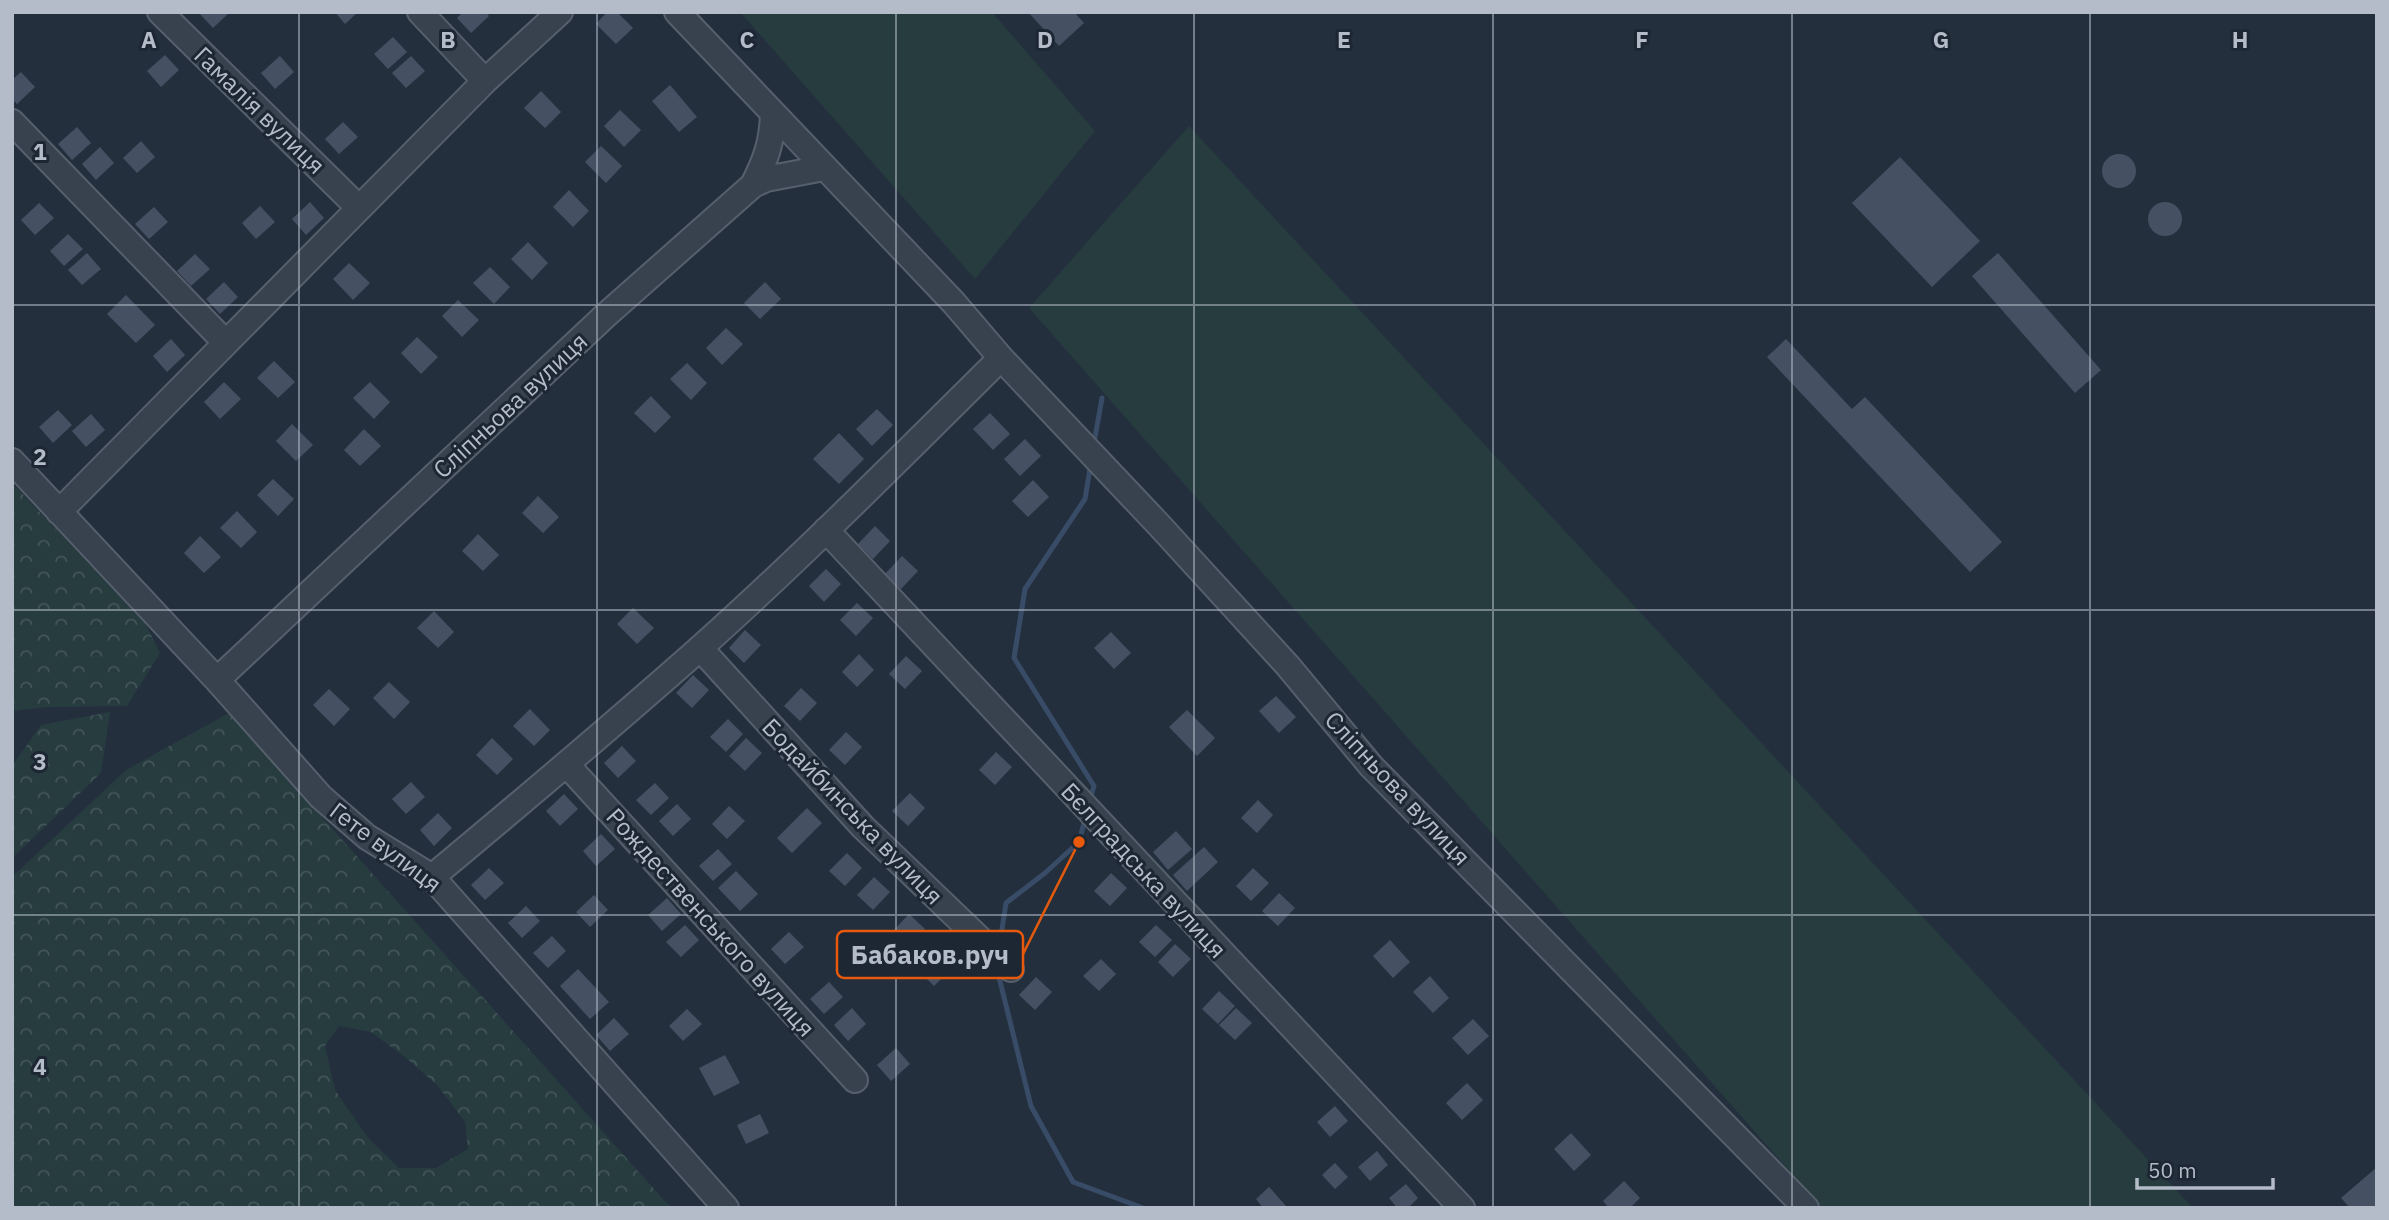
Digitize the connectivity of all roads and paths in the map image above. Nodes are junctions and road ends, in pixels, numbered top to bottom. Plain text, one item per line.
1 (160, 12) edge
2 (420, 12) edge
3 (560, 12) edge
4 (677, 12) edge
5 (485, 81) junction
6 (773, 114) junction
7 (12, 122) edge
8 (824, 168) junction
9 (753, 186) junction
10 (359, 208) junction
11 (225, 342) junction
12 (1001, 358) junction
13 (12, 461) edge
14 (59, 512) junction
15 (826, 530) junction
16 (700, 648) junction
17 (217, 680) junction
18 (567, 765) junction
19 (432, 877) junction
20 (1012, 969) dead end
21 (855, 1080) dead end
22 (726, 1208) edge
23 (1462, 1208) edge
24 (1806, 1208) edge

1 - 10 street, Гамалія вулиця
2 - 5 street
3 - 5 street
4 - 6 street, Сліпньова вулиця
5 - 10 street
6 - 8 street, Сліпньова вулиця
6 - 9 street
7 - 11 street
8 - 9 street, Сліпньова вулиця
8 - 12 street, Сліпньова вулиця
9 - 17 street, Сліпньова вулиця
10 - 11 street
11 - 14 street
12 - 15 street
12 - 24 street, Сліпньова вулиця
13 - 14 street, Гете вулиця
14 - 17 street, Гете вулиця
15 - 16 street
15 - 23 street, Бєлградська вулиця
16 - 18 street
16 - 20 street, Бодайбинська вулиця
17 - 19 street, Гете вулиця
18 - 19 street
18 - 21 street, Рождественського вулиця
19 - 22 street, Гете вулиця

